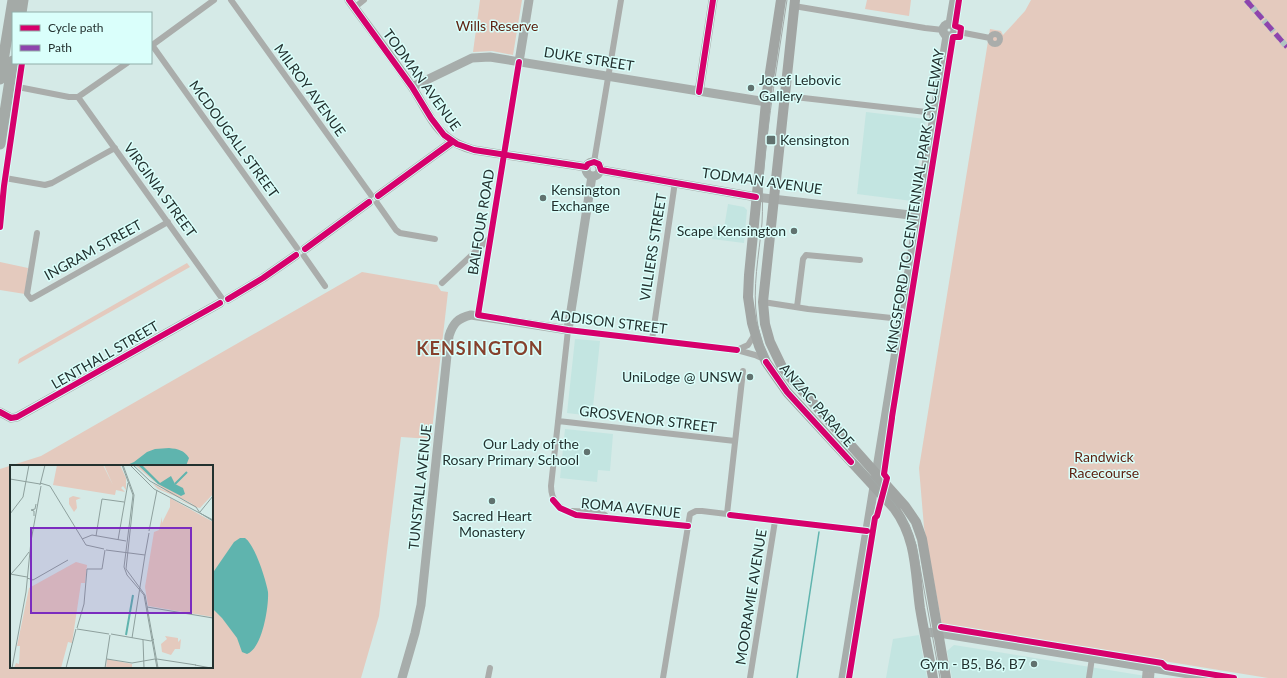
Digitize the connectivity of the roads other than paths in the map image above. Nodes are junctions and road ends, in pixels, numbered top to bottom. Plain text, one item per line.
1 (13, 0) edge
2 (23, 0) edge
3 (214, 0) edge
4 (231, 0) edge
5 (349, 0) edge
6 (364, 0) edge
7 (529, 0) edge
8 (621, 0) edge
9 (713, 0) edge
10 (781, 0) edge
11 (954, 0) edge
12 (795, 3) edge
13 (354, 8) junction
14 (12, 12) edge
15 (12, 12) edge
16 (21, 12) edge
17 (949, 30) junction
18 (990, 38) dead end
19 (152, 44) edge
20 (152, 46) edge
21 (8, 62) edge
22 (519, 62) junction
23 (126, 64) edge
24 (608, 77) junction
25 (0, 78) edge
26 (18, 87) dead end
27 (412, 87) junction
28 (699, 92) junction
29 (786, 96) junction
30 (78, 97) junction
31 (766, 102) junction
32 (935, 113) junction
33 (452, 142) junction
34 (0, 144) edge
35 (115, 148) junction
36 (504, 154) junction
37 (594, 162) junction
38 (586, 167) junction
39 (601, 170) junction
40 (592, 176) junction
41 (5, 178) dead end
42 (675, 182) junction
43 (756, 197) junction
44 (374, 199) junction
45 (774, 199) junction
46 (919, 216) junction
47 (168, 222) junction
48 (37, 234) dead end
49 (491, 236) junction
50 (435, 239) dead end
51 (301, 252) junction
52 (860, 260) dead end
53 (442, 283) dead end
54 (325, 286) dead end
55 (223, 300) junction
56 (763, 302) junction
57 (797, 307) junction
58 (478, 315) junction
59 (901, 319) junction
60 (568, 330) junction
61 (755, 334) junction
62 (652, 340) junction
63 (737, 350) junction
64 (764, 359) junction
65 (744, 371) dead end
66 (0, 412) edge
67 (558, 420) junction
68 (735, 441) junction
69 (876, 474) junction
70 (874, 488) junction
71 (726, 514) junction
72 (775, 521) junction
73 (688, 526) junction
74 (867, 531) junction
75 (925, 632) junction
76 (938, 633) junction
77 (1092, 658) junction
78 (490, 668) dead end
79 (1149, 668) junction
80 (402, 678) edge
81 (488, 678) edge
82 (663, 678) edge
83 (750, 678) edge
84 (843, 678) edge
85 (933, 678) edge
86 (946, 678) edge
87 (1089, 678) edge
88 (1145, 678) edge
89 (1151, 678) edge
90 (1214, 678) edge

1 - 15 highway
2 - 16 highway
3 - 19 street
4 - 44 street, MILROY AVENUE
5 - 13 street, TODMAN AVENUE
6 - 13 street
7 - 22 street, BALFOUR ROAD
8 - 24 street
9 - 28 street
10 - 31 main road, ANZAC PARADE
11 - 17 street
12 - 17 street
12 - 29 main road, ANZAC PARADE
13 - 27 street, TODMAN AVENUE
14 - 21 highway
17 - 18 street
17 - 32 street
20 - 51 street, MCDOUGALL STREET
21 - 25 highway
21 - 34 highway
22 - 24 street, DUKE STREET
22 - 27 street, DUKE STREET
22 - 36 street, BALFOUR ROAD
23 - 30 street
24 - 28 street, DUKE STREET
24 - 37 street
26 - 30 street
27 - 33 street, TODMAN AVENUE
28 - 31 street, DUKE STREET
29 - 32 street
29 - 45 main road, ANZAC PARADE
30 - 35 street, VIRGINIA STREET
31 - 43 main road, ANZAC PARADE
32 - 46 street
33 - 36 street, TODMAN AVENUE
33 - 44 street, LENTHALL STREET
35 - 41 street
35 - 47 street, VIRGINIA STREET
36 - 38 street, TODMAN AVENUE
36 - 49 street, BALFOUR ROAD
37 - 38 street
37 - 39 street
38 - 40 street
39 - 40 street
39 - 42 street, TODMAN AVENUE
40 - 60 street
42 - 43 street, TODMAN AVENUE
42 - 62 street, VILLIERS STREET
43 - 45 street, TODMAN AVENUE
43 - 61 main road, ANZAC PARADE
44 - 50 street, MILROY AVENUE
44 - 51 street, LENTHALL STREET
45 - 46 street, TODMAN AVENUE
45 - 56 main road, ANZAC PARADE
46 - 59 street
47 - 48 street, INGRAM STREET
47 - 55 street, VIRGINIA STREET
49 - 53 street
49 - 58 street, BALFOUR ROAD
51 - 54 street, MCDOUGALL STREET
51 - 55 street, LENTHALL STREET
52 - 57 street
55 - 66 street, LENTHALL STREET
56 - 57 street
56 - 69 main road, ANZAC PARADE
57 - 59 street
58 - 60 street, ADDISON STREET
58 - 80 street, TUNSTALL AVENUE
59 - 69 street
60 - 62 street, ADDISON STREET
60 - 67 street
61 - 63 street
61 - 64 main road, ANZAC PARADE
62 - 63 street, ADDISON STREET
63 - 64 street, ADDISON STREET
64 - 70 main road, ANZAC PARADE
65 - 68 street
67 - 68 street, GROSVENOR STREET
67 - 73 street, ROMA AVENUE
68 - 71 street
69 - 70 street
69 - 76 main road, ANZAC PARADE
70 - 74 street
70 - 75 main road, ANZAC PARADE
71 - 72 street, ROMA AVENUE
71 - 73 street, ROMA AVENUE
72 - 74 street, ROMA AVENUE
72 - 83 street, MOORAMIE AVENUE
73 - 82 street
74 - 84 street
75 - 76 street
75 - 85 main road, ANZAC PARADE
76 - 77 street
76 - 86 main road, ANZAC PARADE
77 - 79 street
77 - 87 street
78 - 81 street
79 - 88 street
79 - 89 street
79 - 90 street

